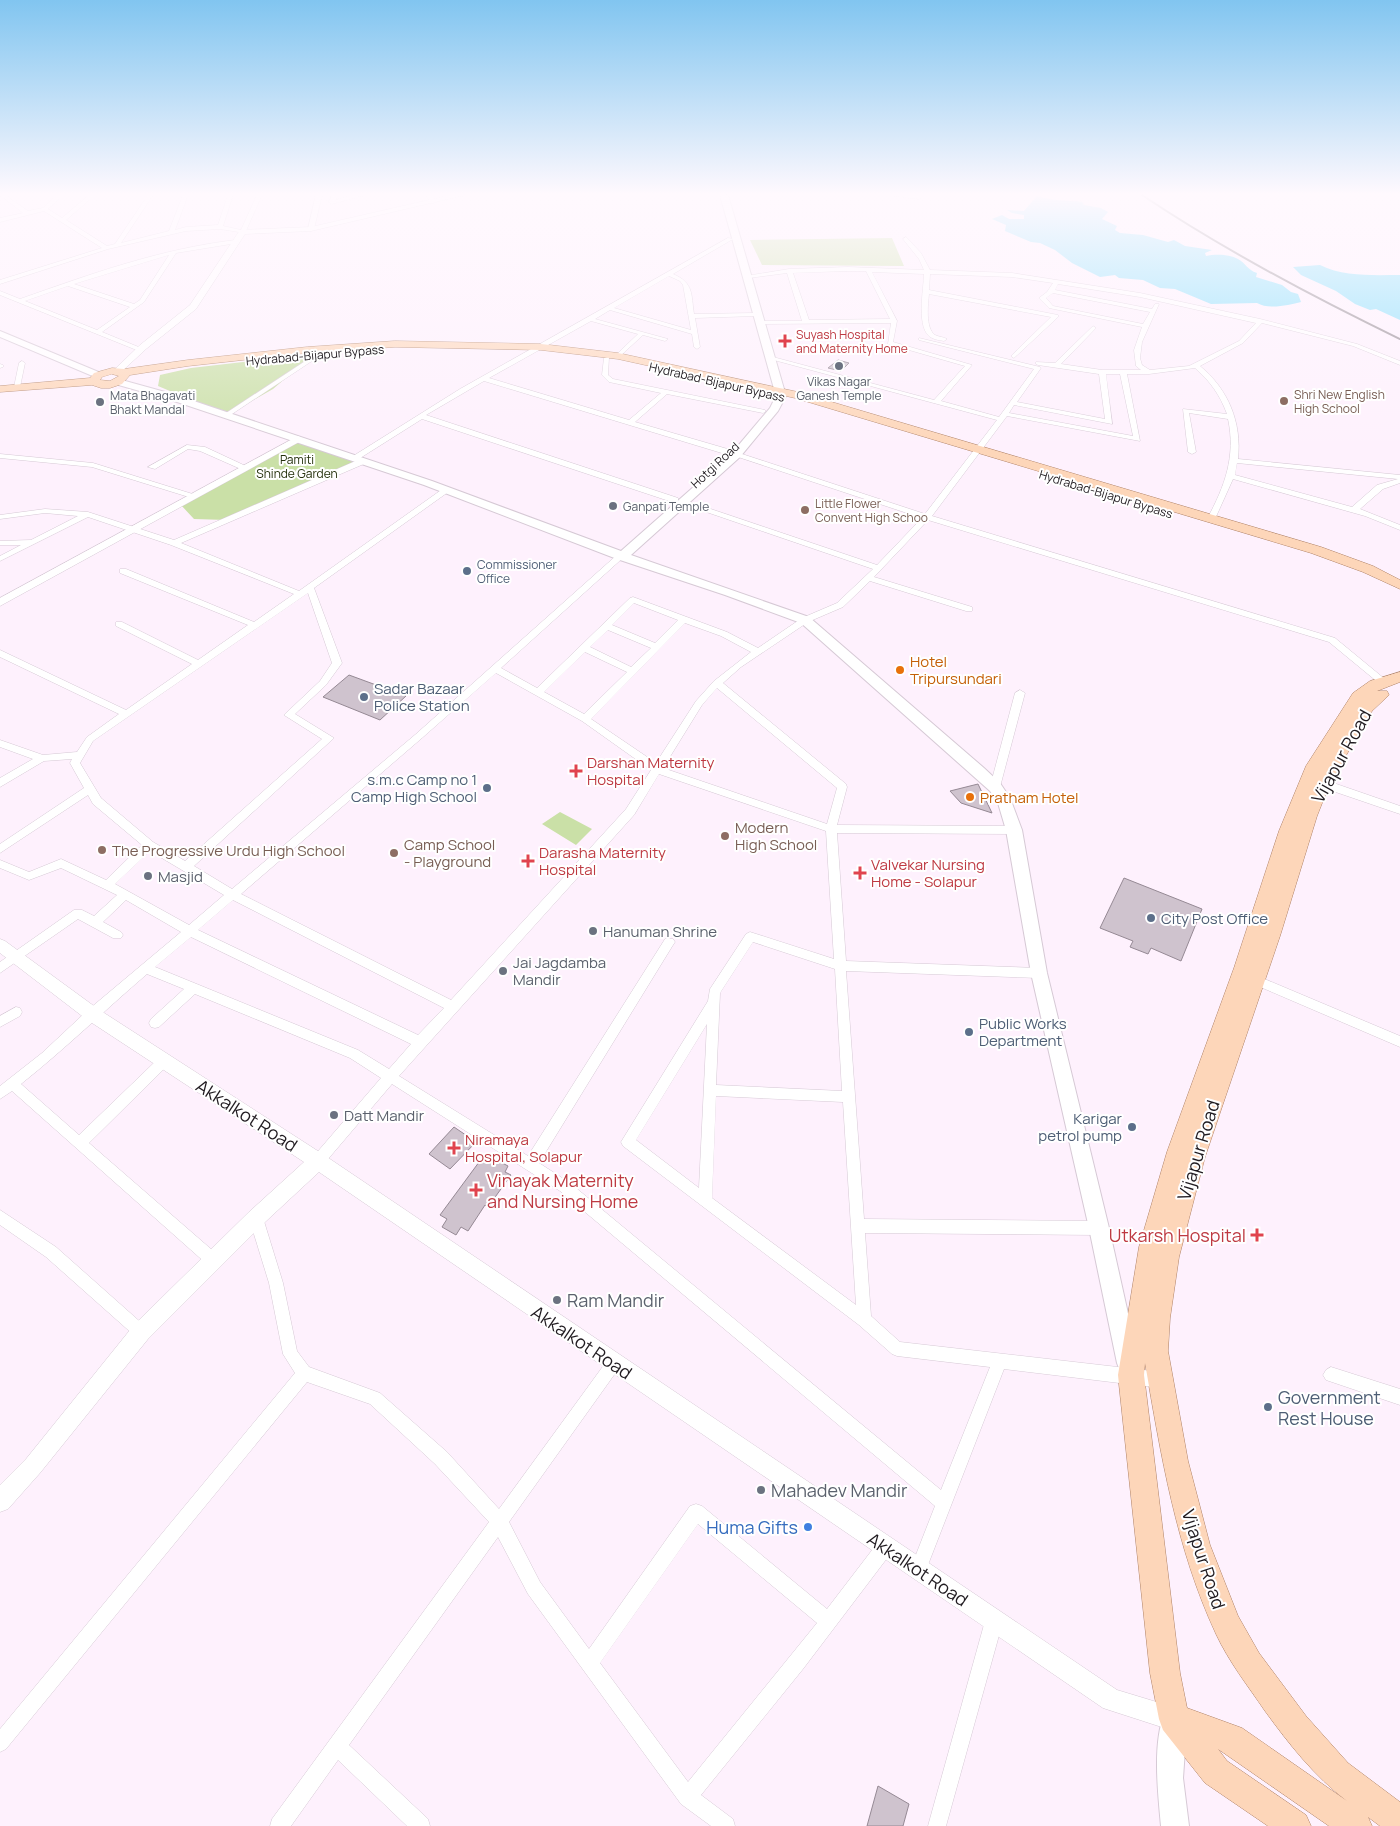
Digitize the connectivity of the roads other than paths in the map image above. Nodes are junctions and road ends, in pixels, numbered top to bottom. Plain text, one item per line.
1 (80, 280) edge
2 (155, 280) edge
3 (210, 280) edge
4 (658, 280) edge
5 (682, 280) edge
6 (743, 280) edge
7 (750, 280) edge
8 (792, 280) edge
9 (874, 280) edge
10 (926, 280) edge
11 (1051, 280) edge
12 (1057, 281) junction
13 (69, 284) junction
14 (925, 291) junction
15 (1052, 291) junction
16 (0, 293) edge
17 (1161, 299) junction
18 (19, 301) junction
19 (134, 306) junction
20 (608, 308) junction
21 (1154, 311) junction
22 (754, 315) junction
23 (691, 316) junction
24 (589, 319) junction
25 (894, 321) junction
26 (1260, 321) junction
27 (806, 322) junction
28 (762, 323) junction
29 (1146, 326) junction
30 (1093, 328) dead end
31 (97, 332) junction
32 (642, 333) junction
33 (694, 333) junction
34 (0, 334) edge
35 (665, 339) dead end
36 (921, 339) dead end
37 (697, 347) dead end
38 (538, 349) junction
39 (139, 350) junction
40 (321, 353) junction
41 (1014, 356) junction
42 (612, 357) junction
43 (773, 359) junction
44 (22, 362) dead end
45 (1400, 363) edge
46 (1195, 365) junction
47 (1038, 366) junction
48 (1056, 366) junction
49 (1102, 372) junction
50 (1123, 372) junction
51 (1149, 372) junction
52 (121, 376) junction
53 (96, 378) junction
54 (484, 379) junction
55 (17, 387) junction
56 (0, 389) edge
57 (666, 392) junction
58 (777, 393) junction
59 (936, 402) junction
60 (1013, 403) junction
61 (763, 411) junction
62 (227, 416) junction
63 (421, 416) junction
64 (1003, 417) junction
65 (1231, 417) junction
66 (630, 424) junction
67 (298, 440) junction
68 (977, 452) junction
69 (1192, 452) dead end
70 (732, 454) junction
71 (0, 456) edge
72 (359, 460) junction
73 (1234, 461) junction
74 (152, 467) dead end
75 (246, 468) junction
76 (1230, 476) junction
77 (1400, 479) edge
78 (447, 490) junction
79 (195, 496) junction
80 (679, 502) junction
81 (1354, 510) junction
82 (88, 514) junction
83 (0, 517) edge
84 (927, 517) junction
85 (1211, 519) junction
86 (1400, 528) edge
87 (135, 529) junction
88 (33, 542) junction
89 (0, 543) edge
90 (174, 543) junction
91 (621, 556) junction
92 (0, 559) edge
93 (879, 568) junction
94 (123, 571) dead end
95 (868, 578) junction
96 (1400, 585) edge
97 (310, 587) junction
98 (300, 594) junction
99 (1400, 594) edge
100 (0, 602) edge
101 (969, 609) dead end
102 (684, 619) junction
103 (805, 620) junction
104 (119, 624) dead end
105 (255, 625) junction
106 (607, 626) junction
107 (656, 647) junction
108 (584, 648) junction
109 (757, 651) junction
110 (0, 653) edge
111 (198, 664) junction
112 (496, 669) junction
113 (633, 671) junction
114 (1394, 682) edge
115 (717, 683) junction
116 (538, 692) junction
117 (1020, 693) dead end
118 (126, 714) junction
119 (585, 719) junction
120 (0, 743) edge
121 (80, 755) junction
122 (42, 758) junction
123 (658, 770) junction
124 (0, 783) edge
125 (1322, 783) junction
126 (995, 788) junction
127 (90, 789) junction
128 (1400, 810) edge
129 (831, 829) junction
130 (1014, 830) junction
131 (149, 845) junction
132 (0, 849) edge
133 (0, 864) edge
134 (186, 868) junction
135 (107, 885) junction
136 (125, 894) junction
137 (233, 895) junction
138 (95, 922) junction
139 (189, 931) junction
140 (117, 935) dead end
141 (669, 942) dead end
142 (0, 945) edge
143 (16, 957) junction
144 (840, 966) junction
145 (0, 968) edge
146 (147, 969) junction
147 (1039, 973) junction
148 (1255, 980) junction
149 (194, 988) junction
150 (713, 1002) junction
151 (453, 1007) junction
152 (16, 1012) dead end
153 (92, 1014) junction
154 (0, 1022) edge
155 (154, 1023) dead end
156 (420, 1042) junction
157 (1400, 1042) edge
158 (164, 1061) junction
159 (391, 1077) junction
160 (12, 1084) junction
161 (709, 1090) junction
162 (0, 1093) edge
163 (849, 1096) junction
164 (80, 1144) junction
165 (318, 1161) junction
166 (530, 1165) junction
167 (705, 1201) junction
168 (0, 1217) edge
169 (256, 1218) junction
170 (857, 1226) junction
171 (1099, 1228) junction
172 (214, 1261) junction
173 (864, 1320) junction
174 (141, 1332) junction
175 (1000, 1361) junction
176 (614, 1363) junction
177 (304, 1373) junction
178 (1331, 1374) dead end
179 (1131, 1375) junction
180 (1161, 1380) junction
181 (1400, 1397) edge
182 (0, 1501) edge
183 (944, 1503) junction
184 (499, 1520) junction
185 (885, 1547) junction
186 (918, 1570) junction
187 (994, 1621) junction
188 (829, 1622) junction
189 (590, 1664) junction
190 (1174, 1719) junction
191 (0, 1742) edge
192 (336, 1746) junction
193 (688, 1797) junction
194 (1400, 1822) edge
195 (279, 1826) edge
196 (421, 1826) edge
197 (726, 1826) edge
198 (937, 1826) edge
199 (1175, 1826) edge
200 (1295, 1826) edge
201 (1356, 1826) edge

1 - 13 street
2 - 19 street
3 - 39 street
4 - 20 street
5 - 23 street
6 - 22 main road
7 - 28 main road
8 - 27 street
9 - 25 street
10 - 14 street
11 - 12 street
12 - 15 street
12 - 17 street
13 - 18 street
13 - 19 street
14 - 41 street
14 - 41 street
15 - 21 street
15 - 29 street
16 - 18 street
17 - 21 street
17 - 26 street
18 - 31 street
19 - 31 street
20 - 24 street
20 - 33 street
21 - 29 street
22 - 23 street
22 - 58 main road
23 - 33 street
24 - 32 street
24 - 38 street
25 - 27 street
25 - 59 street
26 - 45 street
26 - 46 street
27 - 28 street
28 - 43 main road
29 - 51 street
30 - 48 street
31 - 39 street
32 - 35 street
32 - 42 street
33 - 37 street
34 - 53 main road
36 - 47 street
38 - 40 main road, Hydrabad-Bijapur Bypass
38 - 42 main road, Hydrabad-Bijapur Bypass
38 - 52 main road
38 - 54 street
39 - 52 street
40 - 52 main road, Hydrabad-Bijapur Bypass
40 - 62 street
41 - 47 street
42 - 57 street
42 - 58 main road, Hydrabad-Bijapur Bypass
43 - 58 main road
43 - 59 street
44 - 55 street
46 - 51 street
46 - 65 street
47 - 48 street
47 - 60 street
48 - 49 street
49 - 50 street
49 - 60 street
50 - 51 street
50 - 64 street
52 - 53 main road
52 - 62 main road
53 - 55 main road
54 - 63 street
54 - 66 street
55 - 56 main road
57 - 61 street
57 - 66 street
58 - 61 main road, Hotgi Road
58 - 68 main road, Hydrabad-Bijapur Bypass
58 - 70 main road, Hotgi Road
59 - 64 street
60 - 64 street
61 - 70 main road, Hotgi Road
62 - 67 main road
63 - 72 street
63 - 80 street
64 - 68 street
65 - 69 street
65 - 73 street
66 - 70 street
67 - 72 main road
67 - 75 street
68 - 84 street
68 - 85 main road
68 - 99 main road, Hydrabad-Bijapur Bypass
70 - 80 main road, Hotgi Road
70 - 84 street
71 - 79 street
72 - 78 main road
72 - 90 street
73 - 76 street
73 - 77 street
74 - 75 street
75 - 79 street
76 - 81 street
76 - 85 street
77 - 81 street
78 - 91 main road
78 - 97 street
79 - 87 street
80 - 91 main road, Hotgi Road
80 - 93 street
81 - 86 street
82 - 83 street
82 - 87 street
82 - 88 street
84 - 93 street
84 - 114 street
85 - 96 main road
87 - 90 street
87 - 100 street
88 - 89 street
88 - 92 street
90 - 98 street
91 - 103 main road
91 - 112 street
93 - 95 street
94 - 105 street
95 - 101 street
95 - 103 street
97 - 98 street
97 - 134 street
98 - 105 street
102 - 106 street
102 - 107 street
102 - 109 street
103 - 109 street
103 - 126 main road
104 - 111 street
105 - 111 street
106 - 107 street
106 - 108 street
107 - 113 street
108 - 113 street
108 - 116 street
109 - 115 street
110 - 118 street
111 - 118 street
112 - 116 street
112 - 137 street
113 - 119 street
114 - 125 main road, Vijapur Road
114 - 179 main road, Vijapur Road
115 - 123 street
115 - 129 street
116 - 119 street
117 - 126 street
118 - 121 street
119 - 123 street
120 - 122 street
121 - 122 street
121 - 127 street
122 - 124 street
123 - 129 street
123 - 151 street
125 - 128 street
125 - 148 main road, Vijapur Road
126 - 130 main road
127 - 131 street
127 - 132 street
129 - 130 street
129 - 144 street
130 - 147 main road
131 - 134 street
131 - 135 street
133 - 135 street
134 - 137 street
135 - 136 street
136 - 138 street
136 - 139 street
137 - 139 street
137 - 151 street
138 - 140 street
138 - 143 street
139 - 146 street
139 - 156 street
141 - 166 street
142 - 143 street, Akkalkot Road
143 - 145 street
143 - 153 street, Akkalkot Road
144 - 147 street
144 - 150 street
144 - 163 street
146 - 149 street
146 - 153 street
147 - 171 main road
148 - 157 street
148 - 180 main road, Vijapur Road
149 - 155 street
149 - 159 street
150 - 161 street
150 - 167 street
151 - 156 street
152 - 154 street
153 - 158 street, Akkalkot Road
153 - 160 street
156 - 159 street
158 - 164 street
158 - 165 street, Akkalkot Road
159 - 165 street
159 - 166 street
160 - 162 street
160 - 164 street
161 - 163 street
161 - 167 street
163 - 170 street
164 - 172 street
165 - 169 street
165 - 176 street, Akkalkot Road
166 - 183 street
167 - 173 street
168 - 174 street
169 - 172 street
169 - 177 street
170 - 171 street
170 - 173 street
171 - 179 main road
172 - 174 street
173 - 175 street
174 - 182 street
175 - 179 street
175 - 183 street
176 - 184 street
176 - 185 street, Akkalkot Road
177 - 184 street
177 - 191 street
178 - 181 street
179 - 180 street
179 - 190 main road, Vijapur Road
180 - 194 main road, Vijapur Road
183 - 186 street
184 - 189 street
184 - 192 street
185 - 186 street, Akkalkot Road
185 - 188 street
186 - 187 street, Akkalkot Road
187 - 190 street, Akkalkot Road
187 - 198 street
188 - 189 street
188 - 193 street
189 - 193 street
190 - 199 main road
190 - 200 main road, Vijapur Road
190 - 201 main road
192 - 195 street
192 - 196 street
193 - 197 street

